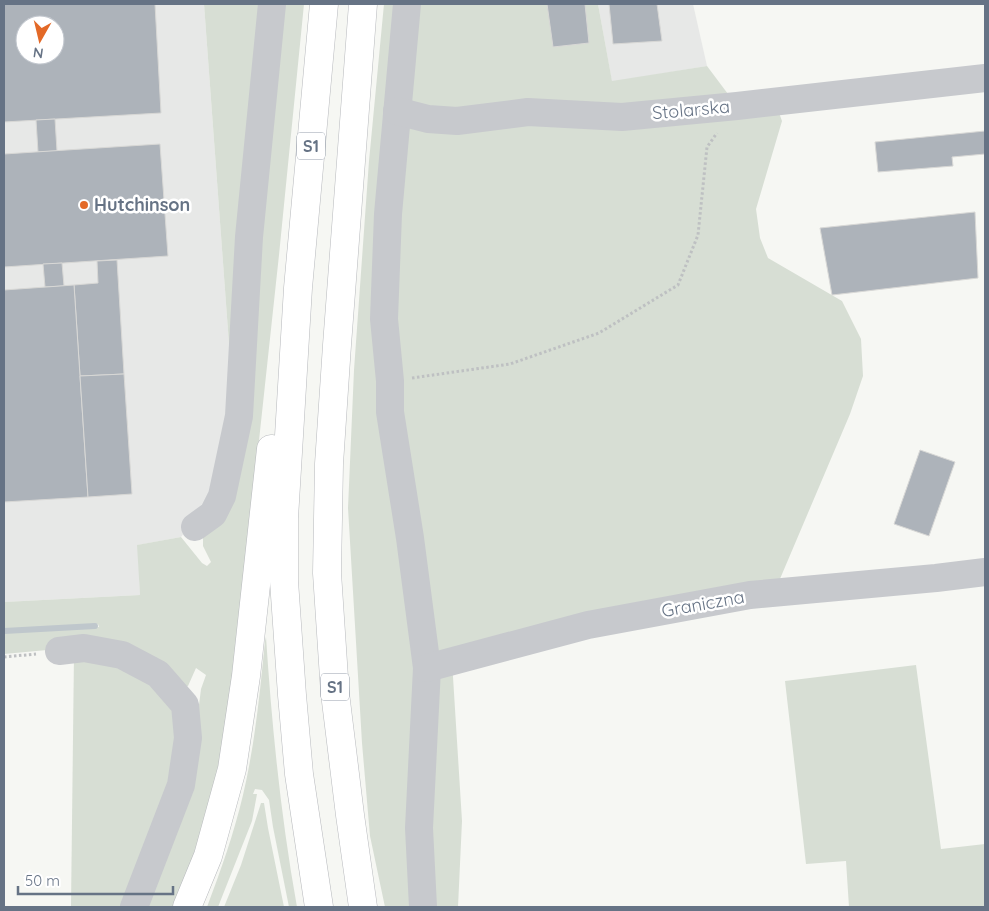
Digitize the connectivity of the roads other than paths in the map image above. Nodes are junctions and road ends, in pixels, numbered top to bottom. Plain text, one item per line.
1 (272, 4) edge
2 (324, 4) edge
3 (363, 4) edge
4 (407, 4) edge
5 (985, 78) edge
6 (397, 111) junction
7 (298, 288) junction
8 (195, 528) dead end
9 (985, 572) edge
10 (59, 651) road end
11 (427, 668) junction
12 (134, 907) edge
13 (187, 907) edge
14 (319, 907) edge
15 (363, 907) edge
16 (424, 907) edge

1 - 8 street
2 - 7 highway, S1
3 - 15 highway, S1
4 - 6 street
5 - 6 street, Stolarska
6 - 11 street
7 - 13 highway
7 - 14 highway, S1
9 - 11 street, Graniczna
10 - 12 street
11 - 16 street

